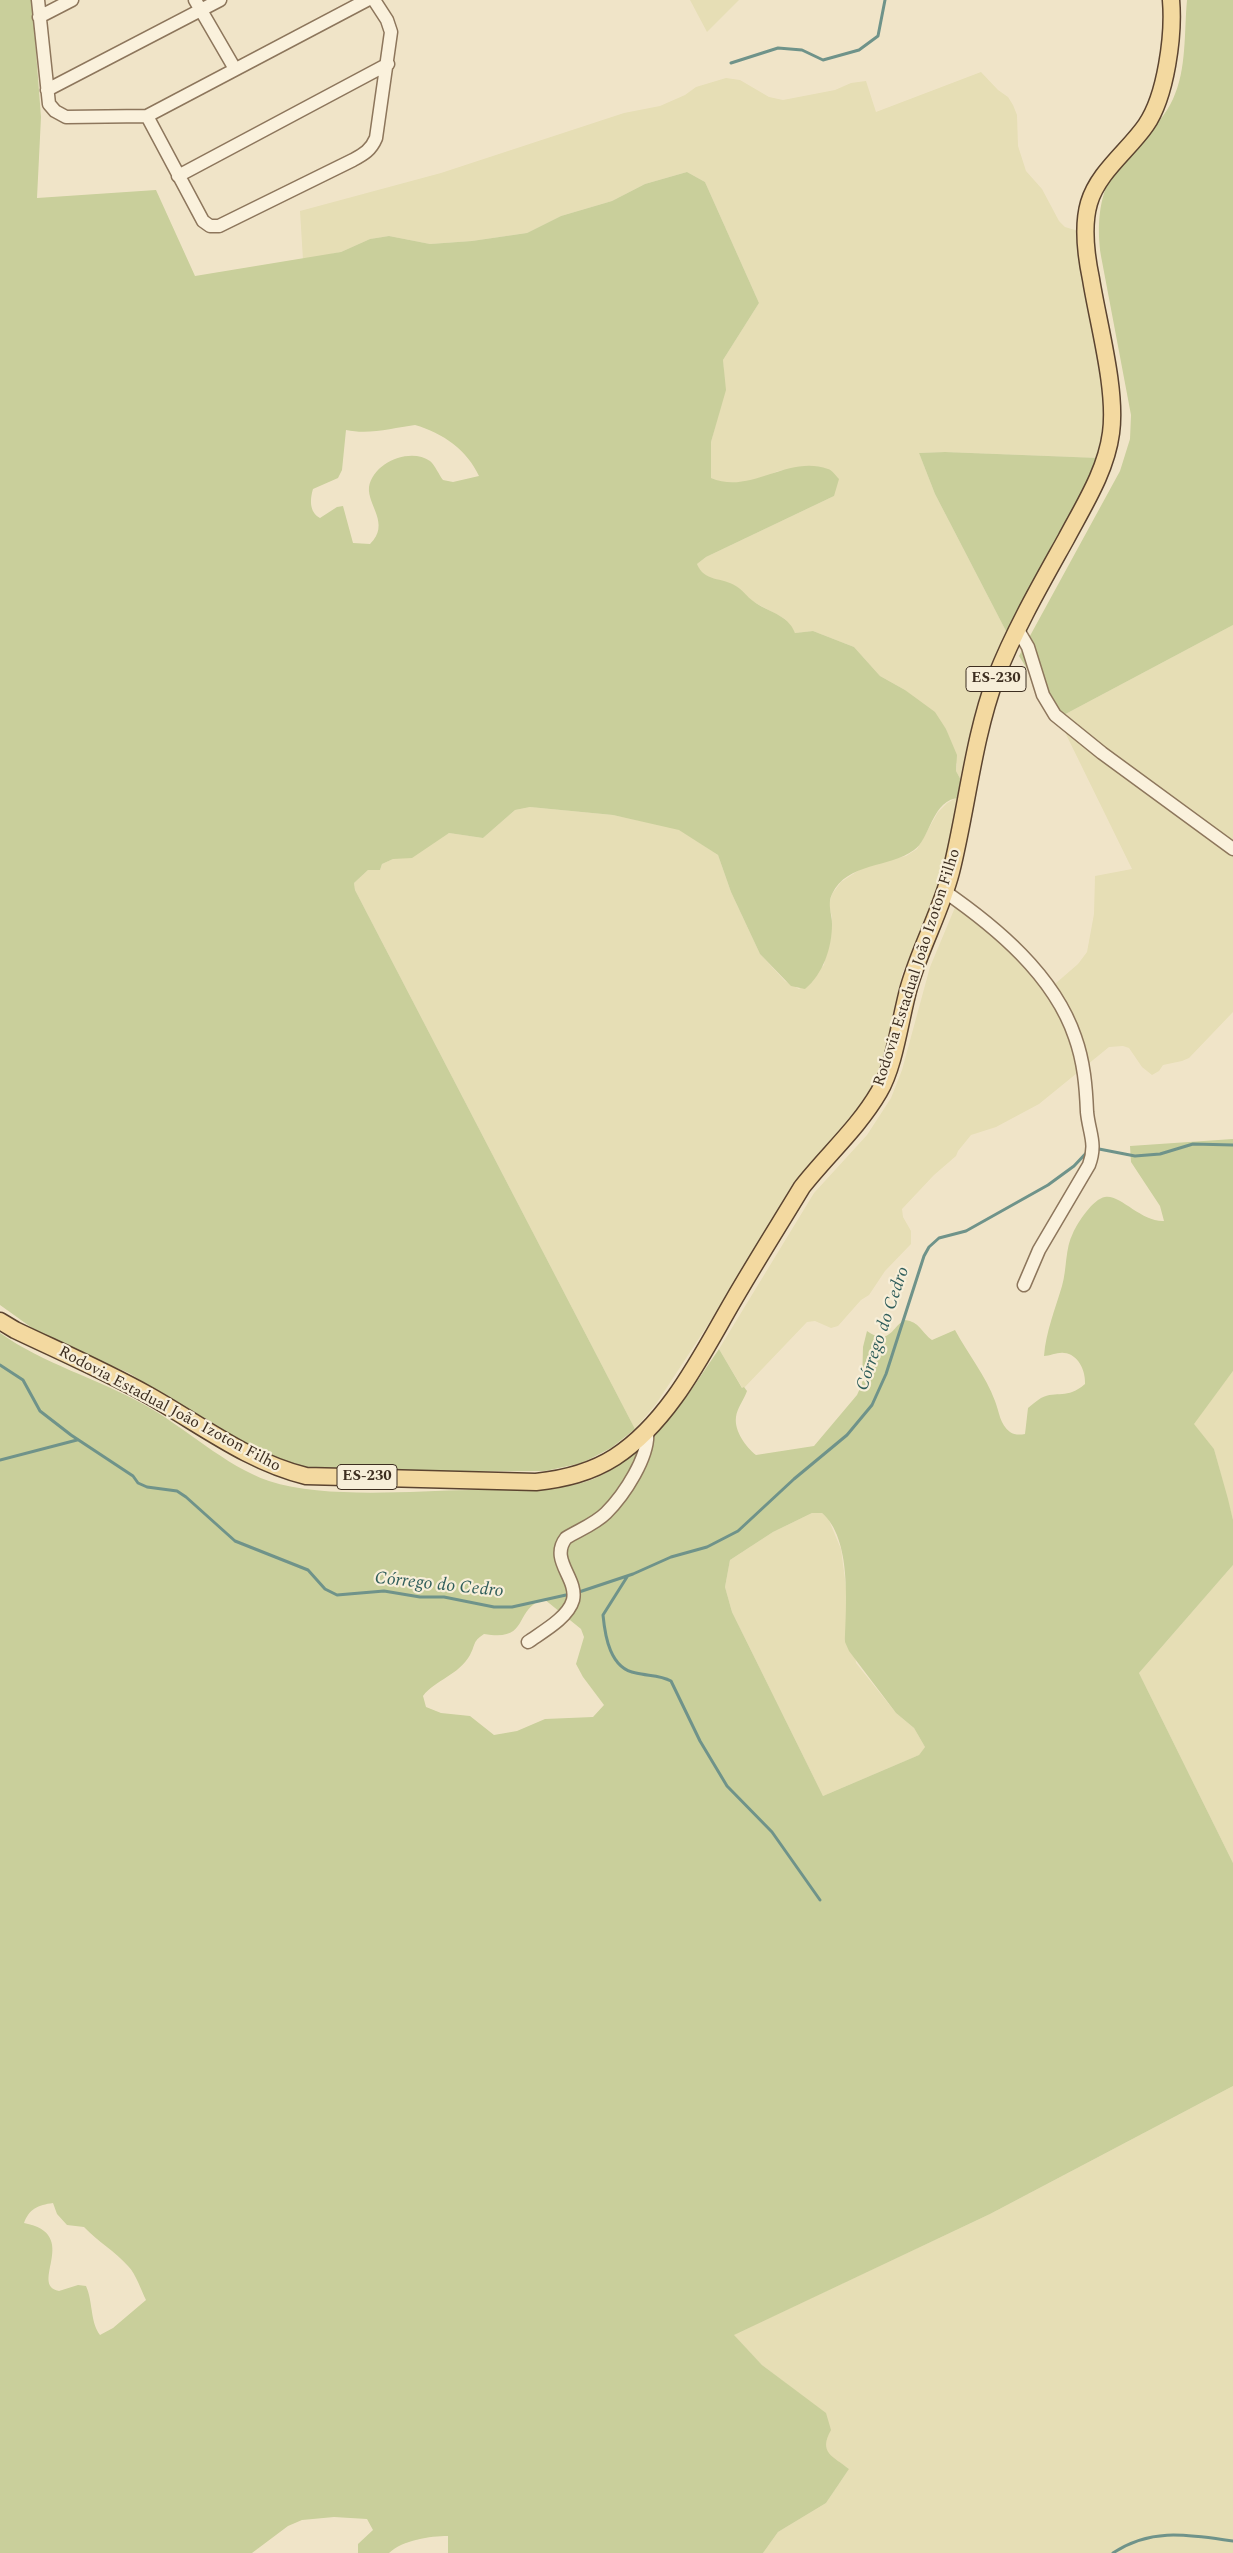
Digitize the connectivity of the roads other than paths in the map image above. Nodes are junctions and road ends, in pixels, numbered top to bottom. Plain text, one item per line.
1 (38, 0) edge
2 (72, 0) edge
3 (220, 0) edge
4 (366, 0) edge
5 (374, 0) edge
6 (1171, 0) edge
7 (198, 5) edge
8 (39, 17) junction
9 (388, 64) junction
10 (235, 69) junction
11 (47, 90) junction
12 (147, 116) junction
13 (178, 176) junction
14 (1018, 630) junction
15 (1233, 849) edge
16 (944, 891) junction
17 (1024, 1285) dead end
18 (0, 1321) edge
19 (647, 1431) junction
20 (528, 1642) dead end

1 - 8 street
2 - 8 street
3 - 7 street
4 - 10 street
5 - 9 street
6 - 14 main road, Rodovia Estadual João Izoton Filho / ES-230
7 - 10 street
7 - 11 street
8 - 11 street
9 - 13 street
9 - 13 street
10 - 12 street
11 - 12 street
12 - 13 street
14 - 15 street
14 - 16 main road, Rodovia Estadual João Izoton Filho / ES-230
16 - 17 street
16 - 19 main road, Rodovia Estadual João Izoton Filho / ES-230
18 - 19 main road, Rodovia Estadual João Izoton Filho / ES-230
19 - 20 street

